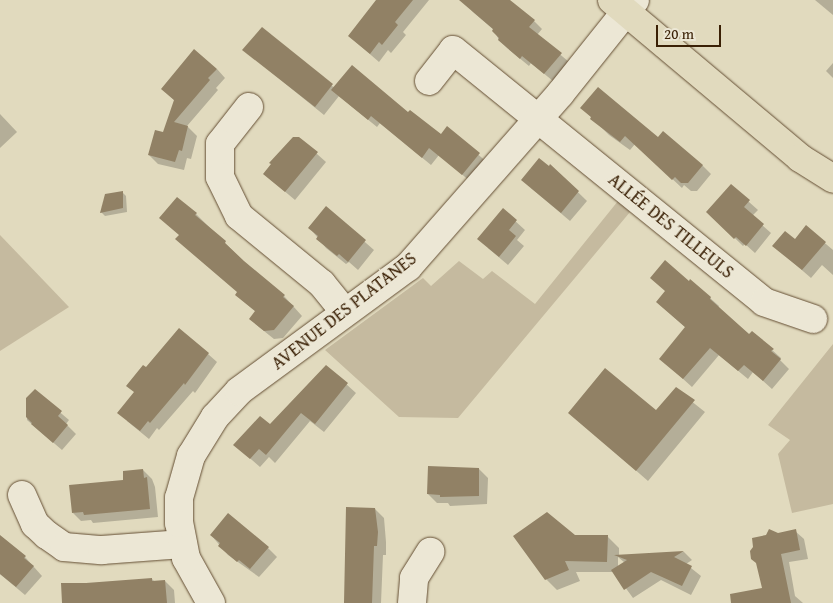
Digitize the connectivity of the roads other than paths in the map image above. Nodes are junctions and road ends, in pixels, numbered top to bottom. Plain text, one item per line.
1 (629, 3) edge
2 (429, 81) dead end
3 (248, 107) dead end
4 (538, 118) junction
5 (833, 172) edge
6 (833, 179) edge
7 (346, 312) junction
8 (812, 319) dead end
9 (22, 495) dead end
10 (183, 544) junction
11 (430, 552) dead end
12 (210, 603) edge
13 (412, 603) edge

1 - 4 street, AVENUE DES PLATANES
1 - 5 main road
1 - 6 main road
2 - 4 street, ALLÉE DES TILLEULS
3 - 7 street
4 - 7 street, AVENUE DES PLATANES
4 - 8 street, ALLÉE DES TILLEULS
7 - 10 street, AVENUE DES PLATANES
9 - 10 street
10 - 12 street, AVENUE DES PLATANES
11 - 13 street

